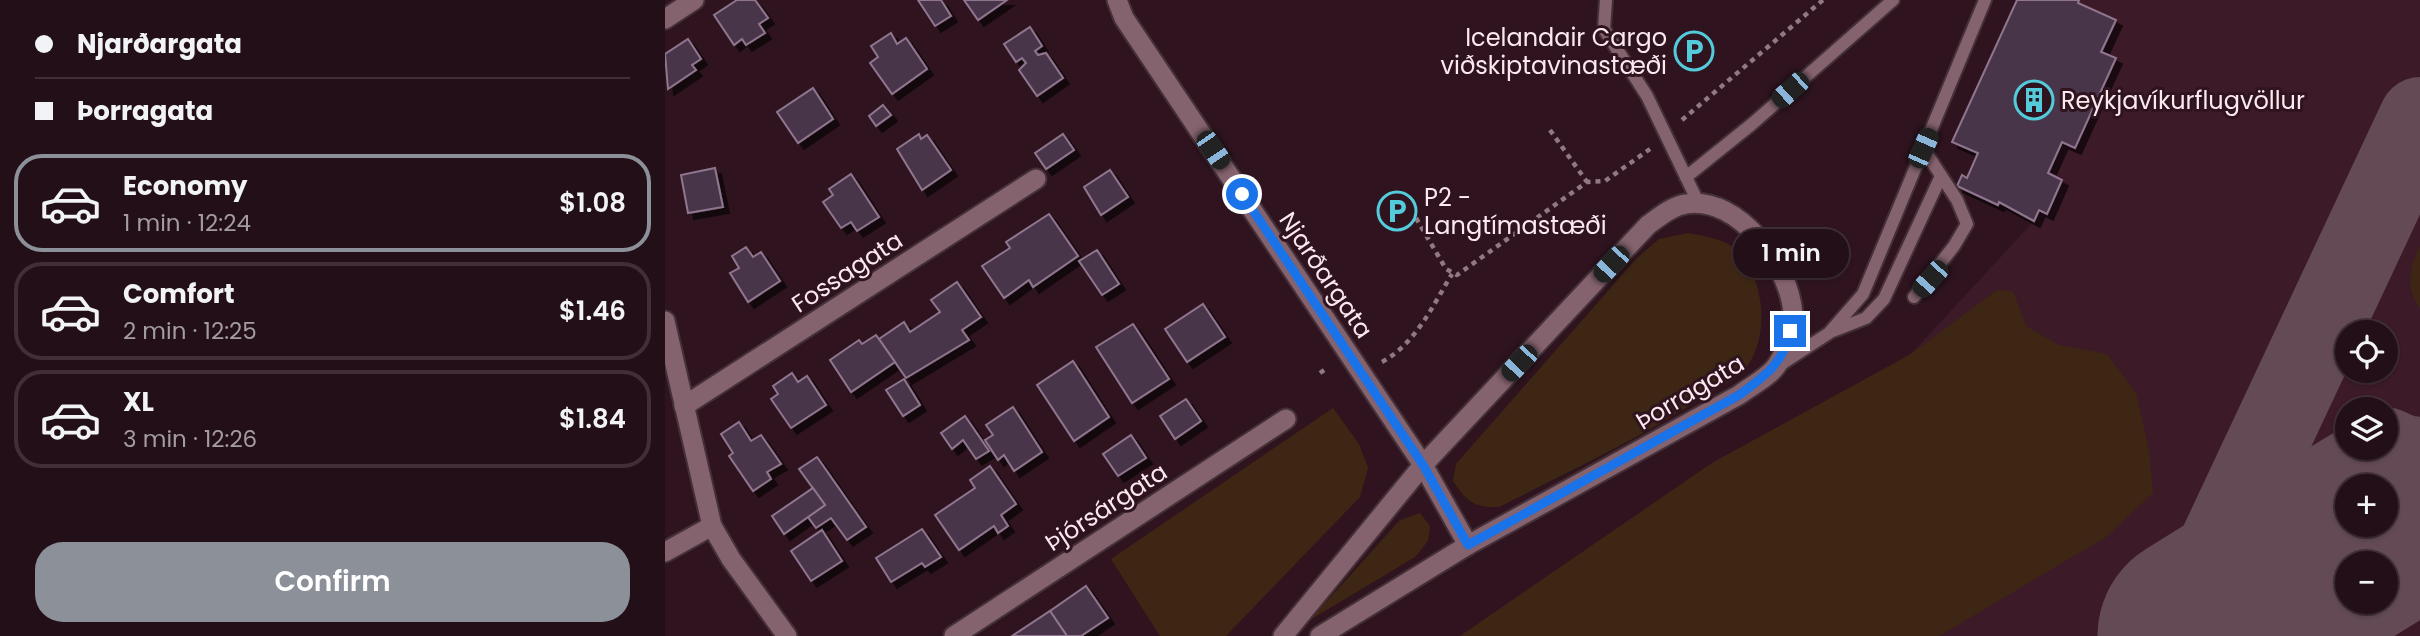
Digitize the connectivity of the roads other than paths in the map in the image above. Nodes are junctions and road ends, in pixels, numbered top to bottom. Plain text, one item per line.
1 (694, 0) edge
2 (1117, 0) edge
3 (1607, 0) edge
4 (1893, 0) edge
5 (1985, 0) edge
6 (665, 19) edge
7 (1923, 148) junction
8 (1941, 176) junction
9 (1686, 177) junction
10 (1037, 179) dead end
11 (1699, 204) junction
12 (1914, 297) dead end
13 (665, 321) edge
14 (1829, 333) junction
15 (1776, 367) junction
16 (684, 406) junction
17 (1286, 419) dead end
18 (1423, 465) junction
19 (712, 526) junction
20 (1468, 545) junction
21 (665, 552) edge
22 (787, 636) edge
23 (954, 636) edge
24 (1283, 636) edge
25 (1320, 636) edge

1 - 6 main road
2 - 18 main road, Njarðargata
3 - 9 lane
4 - 9 lane
5 - 7 lane
7 - 8 lane
7 - 14 lane
8 - 12 lane
8 - 14 lane
9 - 11 lane
10 - 16 main road, Fossagata
11 - 15 main road, Þorragata
11 - 18 main road
13 - 16 main road
14 - 15 lane
15 - 20 main road, Þorragata
16 - 19 main road
17 - 23 main road, Þjórsárgata
18 - 20 main road, Njarðargata
18 - 24 main road
19 - 21 main road
19 - 22 main road
20 - 25 main road, Þorragata

